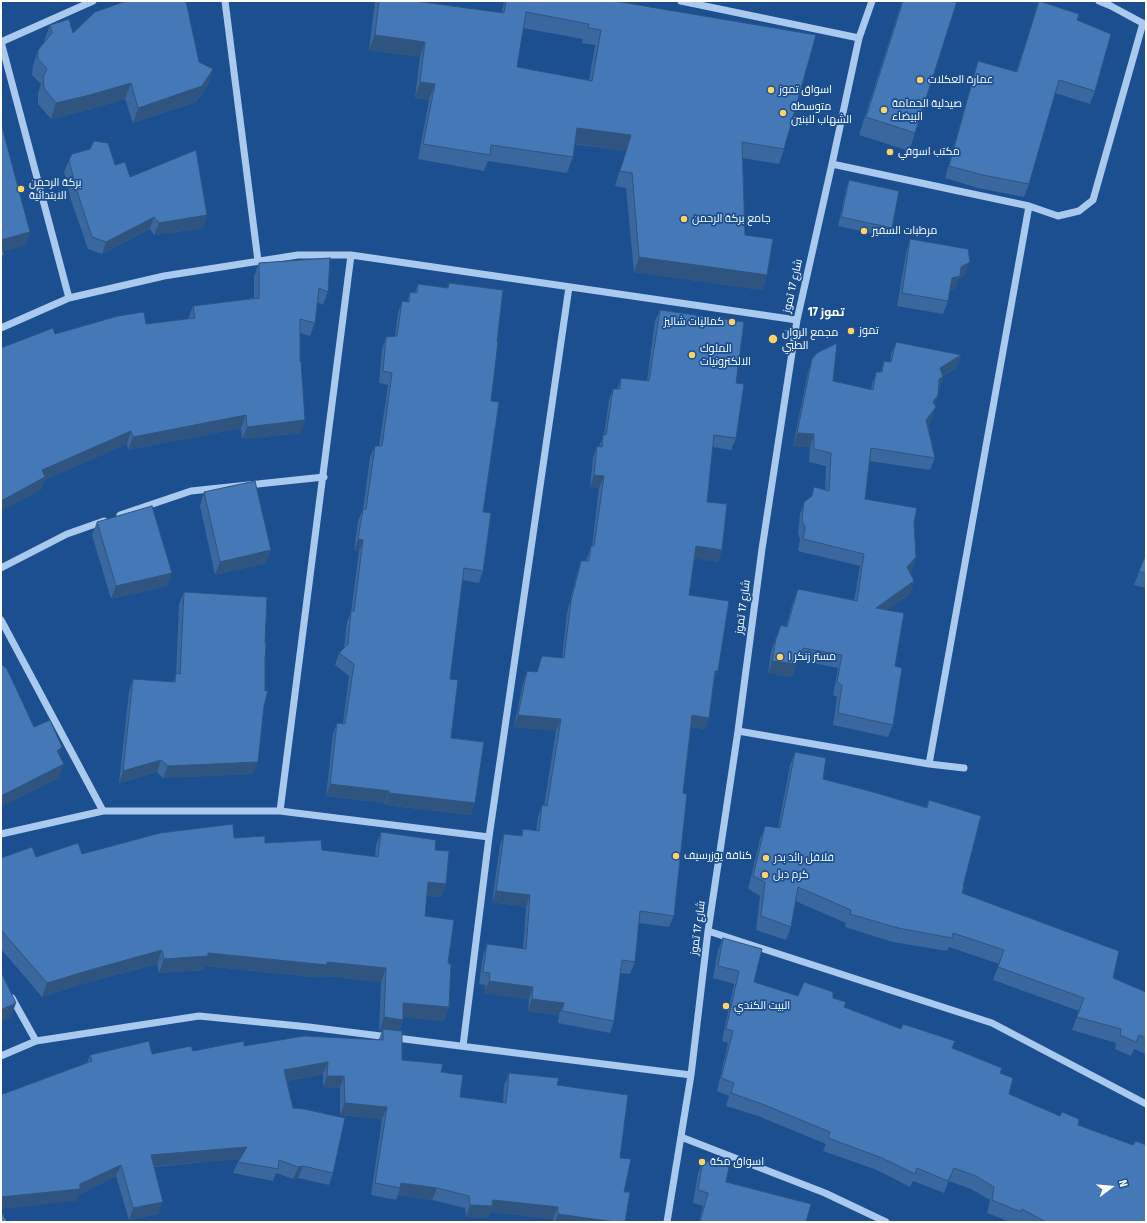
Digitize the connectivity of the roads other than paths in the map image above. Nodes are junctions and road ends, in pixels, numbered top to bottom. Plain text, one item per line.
1 (93, 1) edge
2 (225, 1) edge
3 (681, 1) edge
4 (872, 1) edge
5 (1099, 1) edge
6 (1112, 3) edge
7 (1144, 24) edge
8 (859, 38) junction
9 (1, 42) edge
10 (832, 164) junction
11 (1029, 206) junction
12 (351, 255) junction
13 (258, 261) junction
14 (569, 286) junction
15 (69, 298) junction
16 (797, 320) junction
17 (1, 328) edge
18 (324, 477) junction
19 (1, 568) edge
20 (1, 620) edge
21 (738, 731) junction
22 (929, 764) junction
23 (964, 768) dead end
24 (104, 811) junction
25 (280, 811) junction
26 (1, 834) edge
27 (490, 837) junction
28 (708, 931) junction
29 (9, 993) edge
30 (36, 1041) junction
31 (463, 1046) junction
32 (1, 1056) edge
33 (691, 1075) junction
34 (1146, 1104) edge
35 (681, 1138) junction
36 (667, 1222) edge
37 (886, 1222) edge

1 - 9 street
2 - 13 street
3 - 8 street
4 - 8 street, شارع 17 تموز
5 - 6 street
6 - 7 street
7 - 11 street
8 - 10 street, شارع 17 تموز
9 - 15 street
10 - 11 street
10 - 16 street, شارع 17 تموز
11 - 22 street
12 - 13 street
12 - 14 street
12 - 18 street
13 - 15 street
14 - 16 street
14 - 27 street
15 - 17 street
16 - 21 street, شارع 17 تموز
18 - 19 street
18 - 25 street
20 - 24 street
21 - 22 street
21 - 28 street, شارع 17 تموز
22 - 23 street
24 - 25 street
24 - 26 street
25 - 27 street
27 - 31 street
28 - 33 street, شارع 17 تموز
28 - 34 street
29 - 30 street
30 - 31 street
30 - 32 street
31 - 33 street
33 - 35 street, شارع 17 تموز
35 - 36 street, شارع 17 تموز
35 - 37 street

